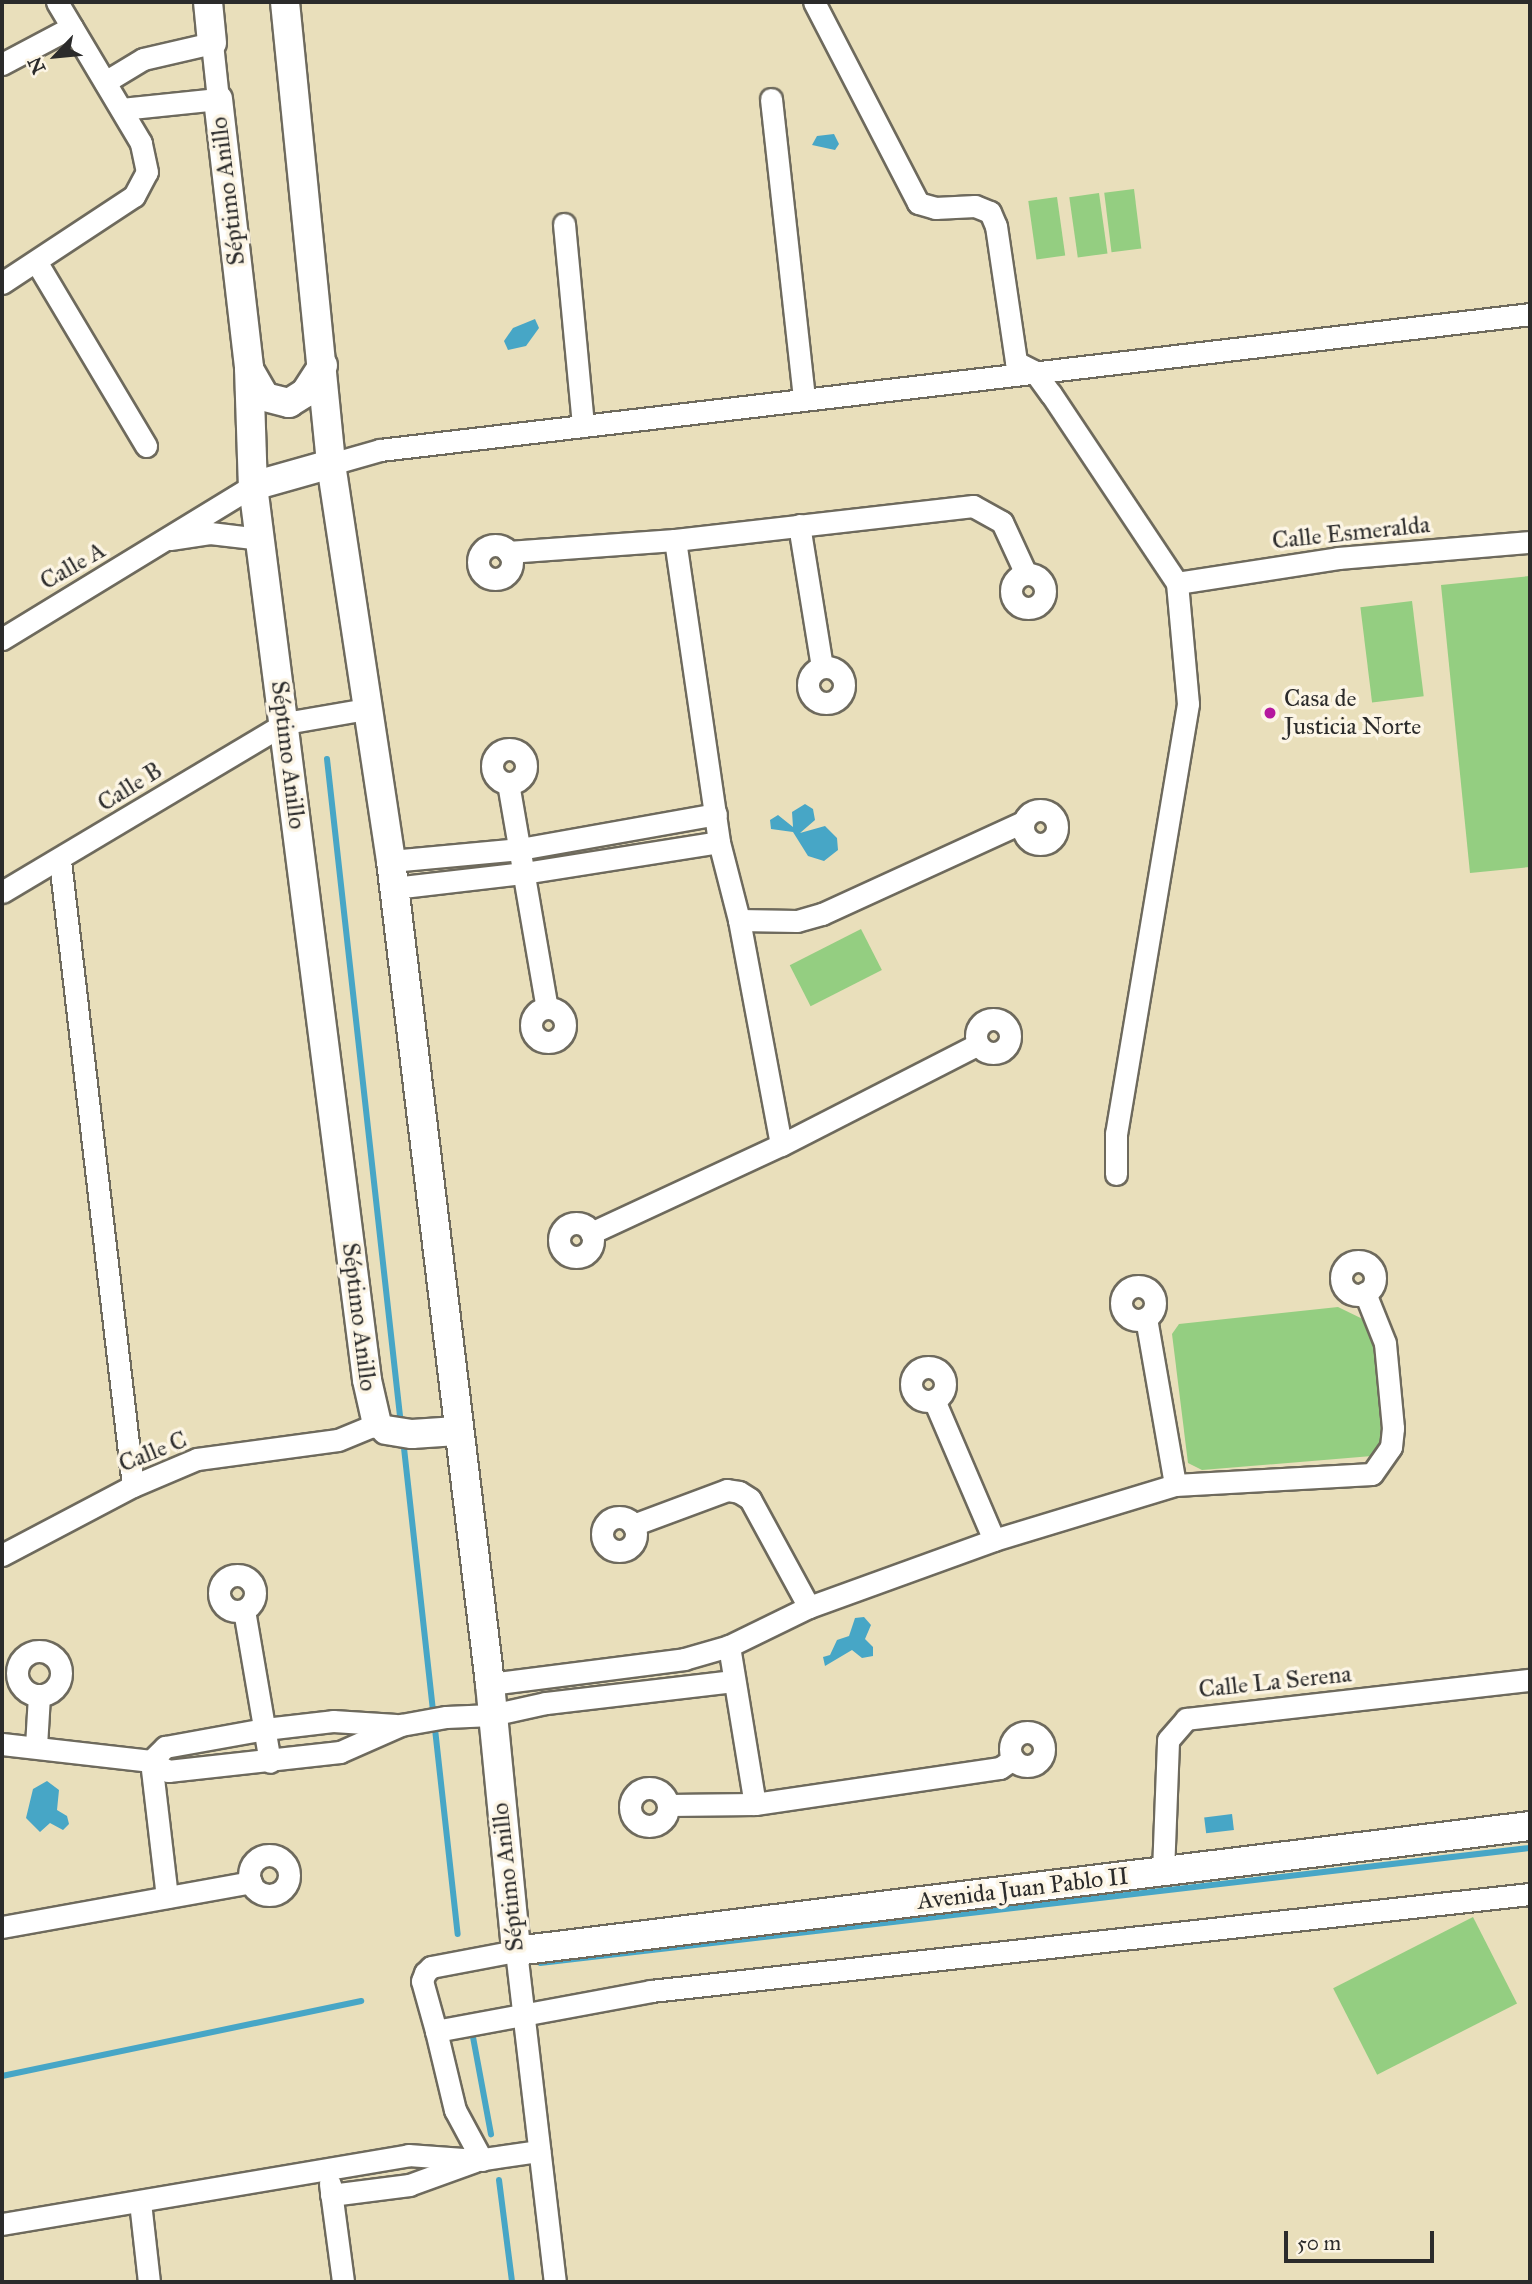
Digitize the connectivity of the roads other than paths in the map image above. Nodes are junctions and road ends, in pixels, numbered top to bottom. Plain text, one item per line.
1 (57, 2) edge
2 (208, 2) edge
3 (285, 2) edge
4 (814, 2) edge
5 (72, 27) junction
6 (212, 43) junction
7 (2, 64) edge
8 (105, 82) junction
9 (218, 99) junction
10 (771, 99) dead end
11 (122, 109) junction
12 (564, 224) dead end
13 (37, 263) junction
14 (2, 283) edge
15 (1530, 314) edge
16 (323, 365) junction
17 (249, 368) junction
18 (1034, 371) junction
19 (804, 397) junction
20 (583, 426) junction
21 (146, 446) dead end
22 (331, 464) junction
23 (253, 485) junction
24 (799, 525) junction
25 (260, 539) junction
26 (170, 540) junction
27 (675, 540) junction
28 (1530, 542) edge
29 (508, 552) dead end
30 (1026, 574) dead end
31 (1177, 583) junction
32 (2, 639) edge
33 (822, 667) dead end
34 (366, 709) junction
35 (285, 723) junction
36 (508, 783) dead end
37 (716, 814) junction
38 (1023, 822) dead end
39 (719, 842) junction
40 (520, 849) junction
41 (60, 861) junction
42 (524, 873) junction
43 (392, 875) junction
44 (2, 892) edge
45 (739, 919) junction
46 (547, 1008) dead end
47 (978, 1044) dead end
48 (781, 1145) junction
49 (1116, 1174) dead end
50 (591, 1233) dead end
51 (1365, 1293) dead end
52 (1146, 1318) dead end
53 (934, 1400) dead end
54 (391, 1429) junction
55 (457, 1431) junction
56 (1175, 1485) junction
57 (133, 1486) junction
58 (634, 1525) dead end
59 (994, 1540) junction
60 (2, 1555) edge
61 (808, 1606) junction
62 (244, 1610) dead end
63 (729, 1646) junction
64 (1530, 1680) edge
65 (734, 1681) junction
66 (490, 1684) junction
67 (39, 1696) dead end
68 (492, 1715) junction
69 (407, 1724) junction
70 (265, 1729) junction
71 (2, 1744) edge
72 (36, 1746) junction
73 (1013, 1759) dead end
74 (151, 1761) junction
75 (270, 1762) junction
76 (755, 1804) junction
77 (668, 1805) dead end
78 (1530, 1826) edge
79 (1163, 1872) junction
80 (251, 1882) dead end
81 (1530, 1894) edge
82 (167, 1897) junction
83 (2, 1927) edge
84 (516, 1951) junction
85 (522, 2012) junction
86 (436, 2031) junction
87 (540, 2151) junction
88 (479, 2160) junction
89 (328, 2168) junction
90 (331, 2196) junction
91 (140, 2202) junction
92 (2, 2224) edge
93 (149, 2282) edge
94 (343, 2282) edge
95 (555, 2282) edge

1 - 5 street
2 - 6 main road, Séptimo Anillo
3 - 16 main road, Séptimo Anillo
4 - 18 street
5 - 7 street
5 - 8 street
6 - 8 street
6 - 9 street, Séptimo Anillo
8 - 11 street
9 - 11 street
9 - 17 main road, Séptimo Anillo
10 - 19 street
11 - 13 street
12 - 20 street
13 - 14 street
13 - 21 street
15 - 18 street
16 - 17 main road
16 - 22 main road, Séptimo Anillo
17 - 23 main road, Séptimo Anillo
18 - 19 street
18 - 31 street
19 - 20 street
20 - 22 street
22 - 23 main road
22 - 34 main road, Séptimo Anillo
23 - 25 main road, Séptimo Anillo
23 - 26 street
24 - 27 street
24 - 30 street
24 - 33 street
25 - 26 street
25 - 35 main road, Séptimo Anillo
26 - 32 street, Calle A
27 - 29 street
27 - 37 street
28 - 31 street, Calle Esmeralda
31 - 49 street
34 - 35 street
34 - 43 main road, Séptimo Anillo
35 - 41 street, Calle B
35 - 54 main road, Séptimo Anillo
36 - 40 street
37 - 39 street
37 - 40 street
38 - 45 street
39 - 42 street
39 - 45 street
40 - 42 street
40 - 43 street
41 - 44 street, Calle B
41 - 57 street
42 - 43 street
42 - 46 street
43 - 55 main road, Séptimo Anillo
45 - 48 street
47 - 48 street
48 - 50 street
51 - 56 street
52 - 56 street
53 - 59 street
54 - 55 main road
54 - 57 street, Calle C
55 - 66 main road, Séptimo Anillo
56 - 59 street
57 - 60 street, Calle C
58 - 61 street
59 - 61 street
61 - 63 street
62 - 70 street
63 - 65 street
63 - 66 street
64 - 79 street, Calle La Serena
65 - 68 street
65 - 76 street
66 - 68 main road, Séptimo Anillo
67 - 72 street
68 - 69 street
68 - 84 main road, Séptimo Anillo
69 - 70 street
69 - 75 street
70 - 74 street
70 - 75 street
71 - 72 street
72 - 74 street
73 - 76 street
74 - 75 street
74 - 82 street
76 - 77 street
78 - 79 main road, Avenida Juan Pablo II
79 - 84 main road, Avenida Juan Pablo II
80 - 82 street
81 - 85 street
82 - 83 street
84 - 85 street, Séptimo Anillo
84 - 86 street
85 - 86 street
85 - 87 street, Séptimo Anillo
86 - 88 street
87 - 88 street
87 - 95 street, Séptimo Anillo
88 - 89 street
88 - 90 street
89 - 90 street
89 - 91 street
90 - 94 street
91 - 92 street
91 - 93 street

